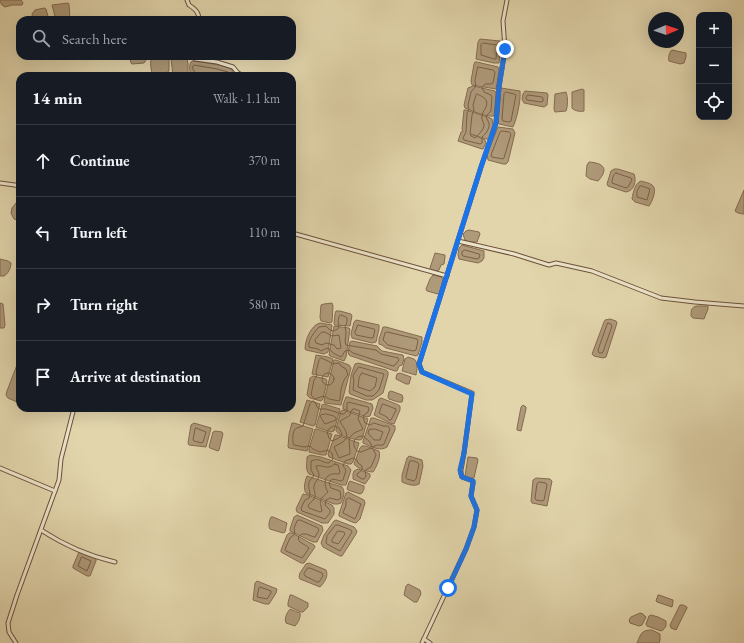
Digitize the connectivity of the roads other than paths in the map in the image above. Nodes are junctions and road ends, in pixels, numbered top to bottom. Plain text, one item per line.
1 (187, 0) edge
2 (507, 0) edge
3 (198, 16) edge
4 (202, 60) edge
5 (237, 72) edge
6 (0, 183) edge
7 (16, 185) edge
8 (296, 234) edge
9 (458, 241) junction
10 (447, 276) junction
11 (744, 306) edge
12 (73, 412) edge
13 (0, 468) edge
14 (55, 491) junction
15 (41, 530) junction
16 (115, 562) dead end
17 (424, 639) junction
18 (16, 643) edge
19 (422, 643) edge
20 (430, 643) edge

1 - 3 street
2 - 9 street
4 - 5 street
6 - 7 street
8 - 10 street
9 - 10 street
9 - 11 street
10 - 17 street
12 - 14 street
13 - 14 street
14 - 15 street
15 - 16 street
15 - 18 street
17 - 19 street
17 - 20 street

